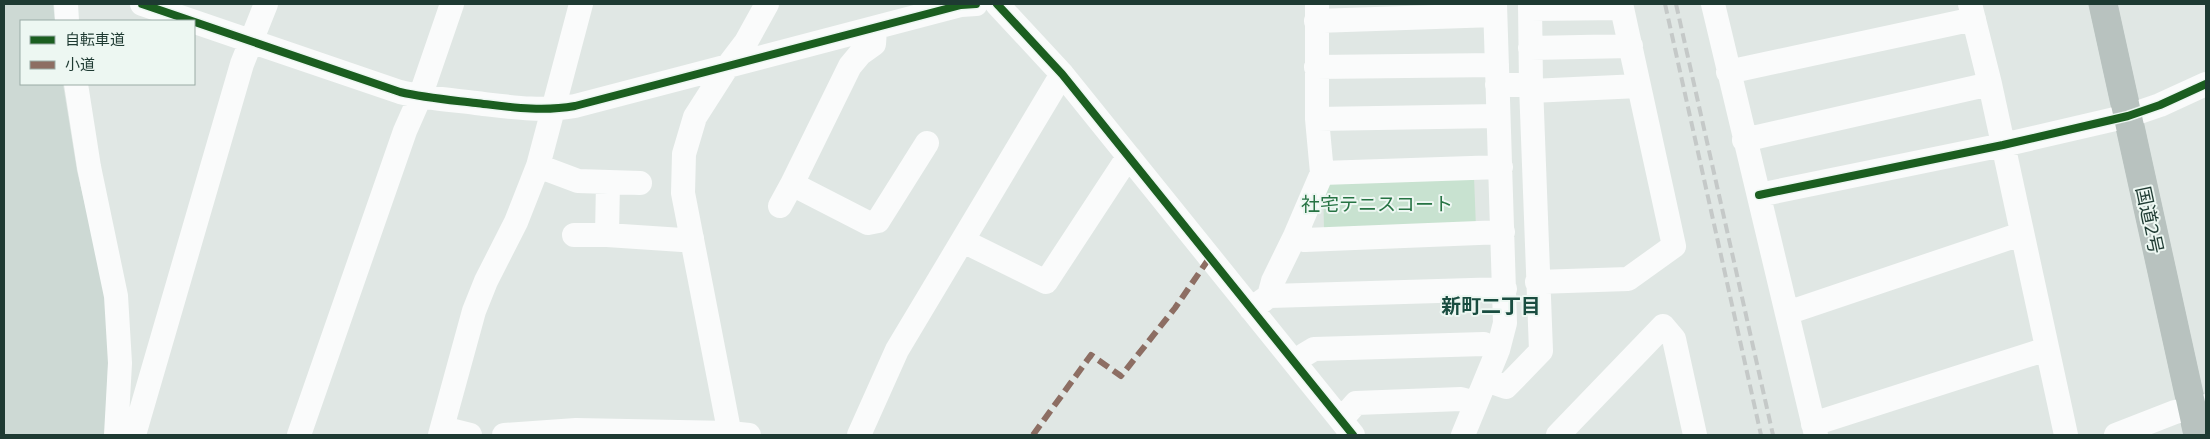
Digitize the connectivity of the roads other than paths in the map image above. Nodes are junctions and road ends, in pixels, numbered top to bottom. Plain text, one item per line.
1 (66, 4) edge
2 (142, 4) edge
3 (266, 4) edge
4 (452, 4) edge
5 (581, 4) edge
6 (767, 4) edge
7 (976, 4) edge
8 (996, 4) edge
9 (1717, 4) edge
10 (2103, 4) edge
11 (1530, 7) edge
12 (1495, 9) edge
13 (1972, 11) edge
14 (1317, 12) edge
15 (171, 13) edge
16 (67, 20) edge
17 (191, 20) edge
18 (195, 21) edge
19 (875, 29) junction
20 (250, 40) junction
21 (1631, 46) junction
22 (1530, 48) junction
23 (727, 67) junction
24 (1316, 67) junction
25 (1728, 72) junction
26 (1062, 74) junction
27 (1497, 75) junction
28 (1990, 84) junction
29 (2206, 84) edge
30 (76, 85) edge
31 (1640, 86) junction
32 (1531, 88) junction
33 (420, 97) junction
34 (553, 110) junction
35 (1498, 116) junction
36 (2128, 116) junction
37 (1317, 120) junction
38 (1744, 140) junction
39 (927, 143) dead end
40 (2003, 145) junction
41 (1130, 158) junction
42 (538, 166) junction
43 (1501, 167) junction
44 (1322, 172) junction
45 (608, 182) junction
46 (640, 183) dead end
47 (792, 184) junction
48 (1759, 195) junction
49 (780, 206) dead end
50 (1503, 232) junction
51 (2021, 234) junction
52 (574, 235) dead end
53 (607, 235) junction
54 (1295, 236) junction
55 (692, 238) junction
56 (963, 241) junction
57 (1537, 282) junction
58 (1504, 289) junction
59 (1261, 302) junction
60 (1787, 312) junction
61 (2047, 348) junction
62 (1498, 350) junction
63 (1304, 355) junction
64 (120, 363) junction
65 (154, 364) junction
66 (1486, 380) junction
67 (1476, 403) junction
68 (2199, 407) edge
69 (1348, 412) junction
70 (1814, 430) edge
71 (441, 432) edge
72 (1690, 433) edge
73 (736, 434) edge
74 (116, 435) edge
75 (134, 435) edge
76 (299, 435) edge
77 (470, 435) edge
78 (504, 435) edge
79 (859, 435) edge
80 (1354, 435) edge
81 (1367, 435) edge
82 (1463, 435) edge
83 (1558, 435) edge
84 (2066, 435) edge
85 (2116, 435) edge
86 (2198, 435) edge

1 - 16 street
2 - 15 street
3 - 20 street
4 - 33 street
5 - 34 street
6 - 23 street
7 - 19 street
8 - 26 street
9 - 25 street
10 - 36 highway, 国道2号
11 - 21 street
11 - 22 street
12 - 14 street
12 - 27 street
13 - 25 street
13 - 28 street
14 - 24 street
15 - 17 street
18 - 20 street
19 - 23 street
19 - 47 street
20 - 33 street
20 - 65 street
21 - 22 street
21 - 31 street
22 - 32 street
23 - 34 street
23 - 55 street
24 - 27 street
24 - 37 street
25 - 38 street
26 - 41 street
26 - 56 street
27 - 32 street
27 - 35 street
28 - 38 street
28 - 40 street
29 - 36 street
30 - 64 street
31 - 32 street
31 - 57 street
32 - 57 street
33 - 34 street
33 - 76 street
34 - 42 street
35 - 37 street
35 - 43 street
36 - 40 street
36 - 68 highway, 国道2号
37 - 44 street
38 - 48 street
39 - 47 street
40 - 48 street
40 - 51 street
41 - 56 street
41 - 59 street
42 - 45 street
42 - 71 street
43 - 44 street
43 - 50 street
44 - 54 street
45 - 46 street
45 - 53 street
47 - 49 street
48 - 60 street
50 - 54 street
50 - 58 street
51 - 60 street
51 - 61 street
52 - 53 street
53 - 55 street
54 - 59 street
55 - 73 street
56 - 79 street
57 - 66 street
58 - 59 street
58 - 62 street
59 - 63 street
59 - 80 street
60 - 70 street
61 - 70 street
61 - 84 street
62 - 63 street
62 - 66 street
63 - 69 street
64 - 65 street
64 - 74 street
65 - 75 street
66 - 67 street
67 - 69 street
67 - 82 street
68 - 85 street
68 - 86 highway, 国道2号
69 - 81 street
71 - 77 street
72 - 83 street
73 - 78 street

